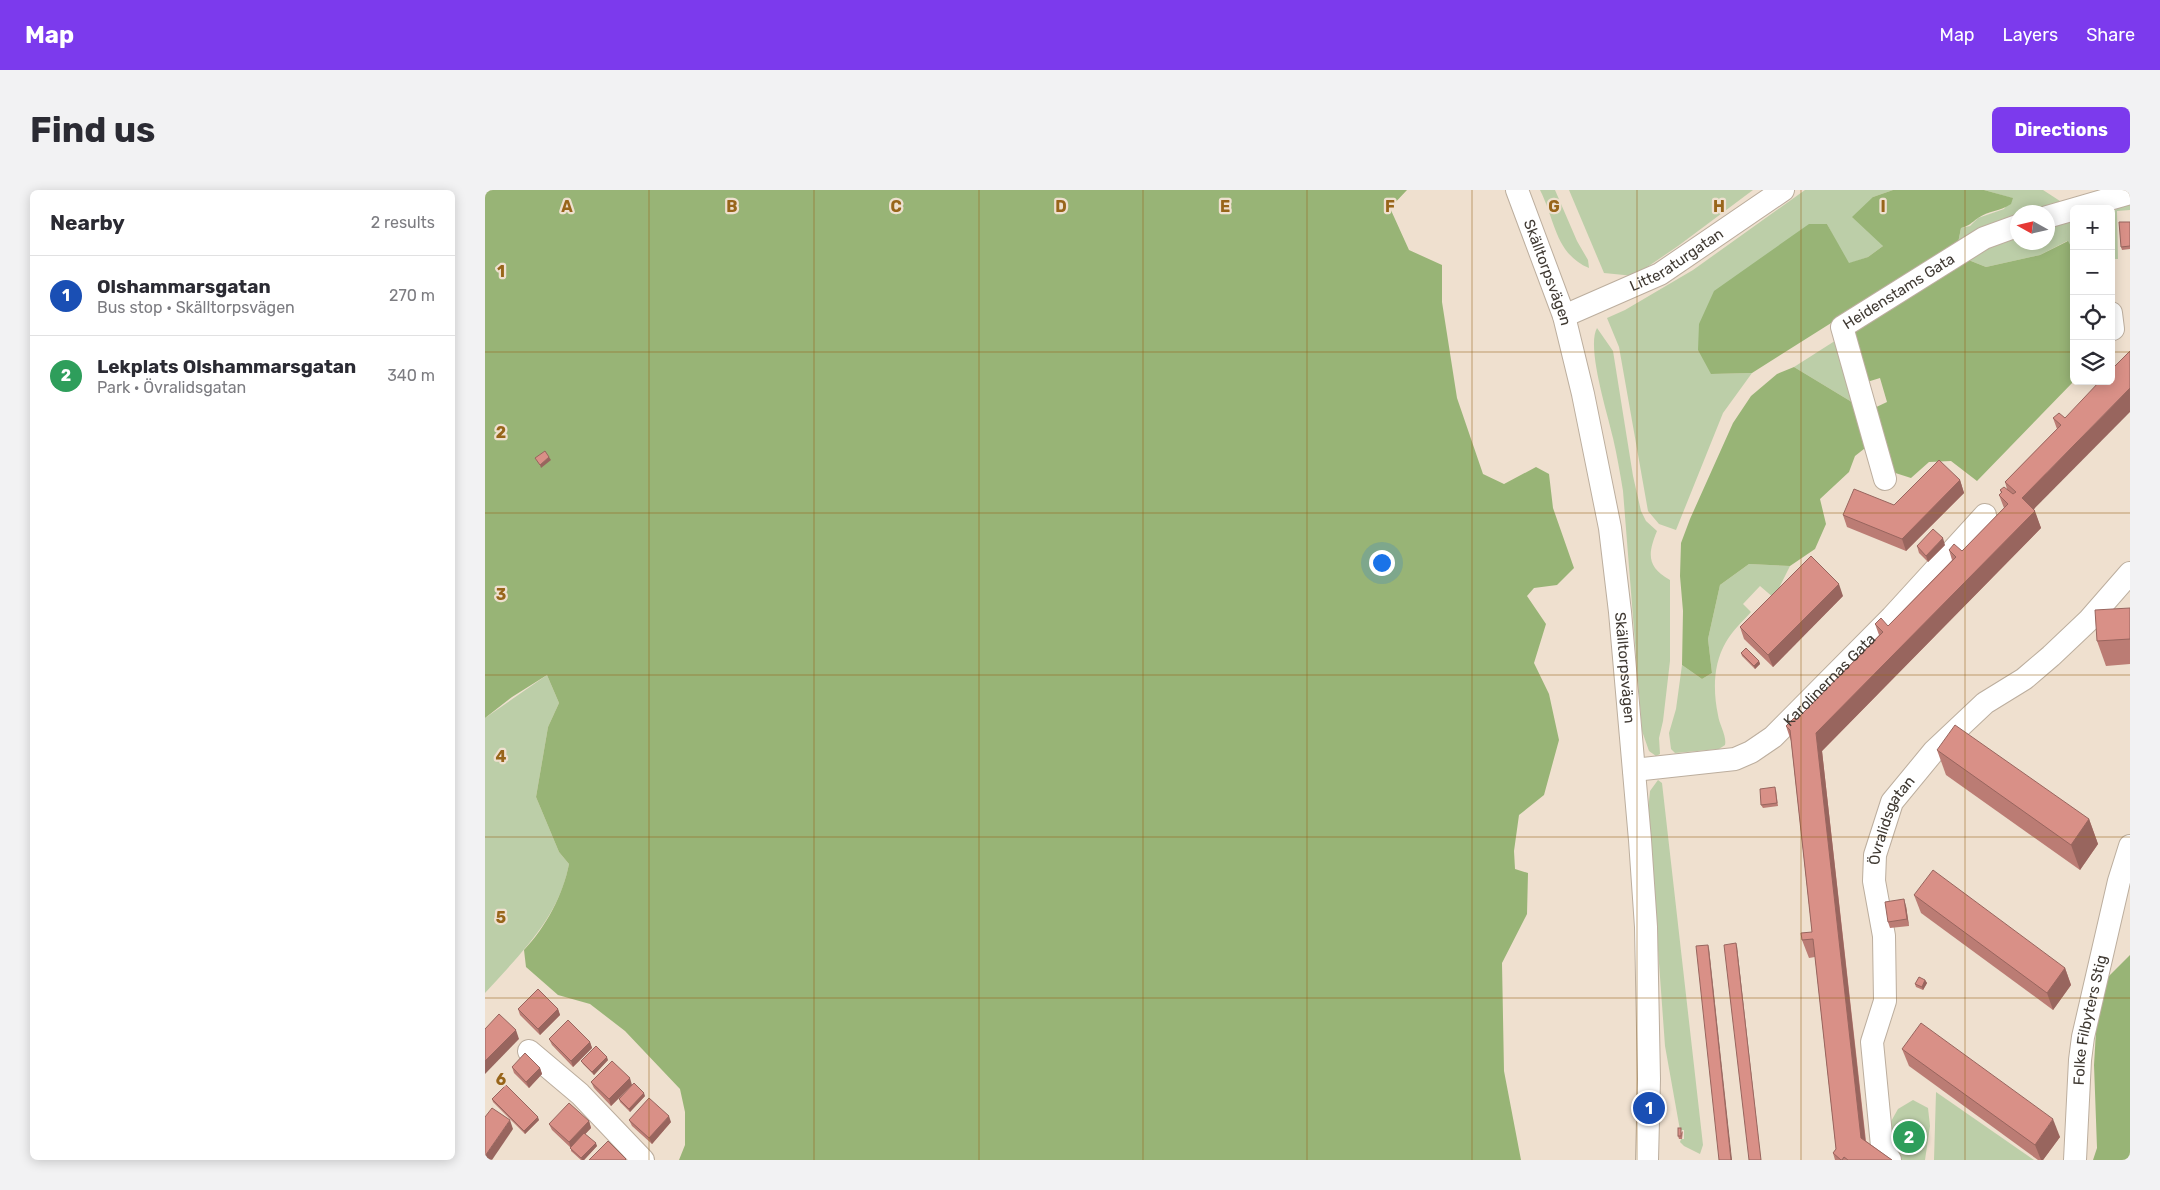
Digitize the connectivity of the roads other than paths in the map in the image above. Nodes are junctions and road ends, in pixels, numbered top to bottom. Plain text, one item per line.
1 (1517, 190) edge
2 (1783, 190) edge
3 (2130, 193) edge
4 (2096, 205) edge
5 (2070, 212) edge
6 (2055, 215) edge
7 (2010, 229) edge
8 (1564, 316) junction
9 (1885, 479) dead end
10 (1985, 515) dead end
11 (2130, 573) edge
12 (1634, 770) junction
13 (2130, 846) edge
14 (529, 1050) dead end
15 (643, 1160) edge
16 (1647, 1160) edge
17 (1890, 1160) edge
18 (2075, 1160) edge

1 - 8 street, Skälltorpsvägen
2 - 8 street, Litteraturgatan
3 - 4 street
5 - 6 street
7 - 9 street, Heidenstams Gata
8 - 12 street, Skälltorpsvägen
10 - 12 street, Karolinernas Gata
11 - 17 street, Övralidsgatan
12 - 16 street, Skälltorpsvägen
13 - 18 street, Folke Filbyters Stig
14 - 15 street

